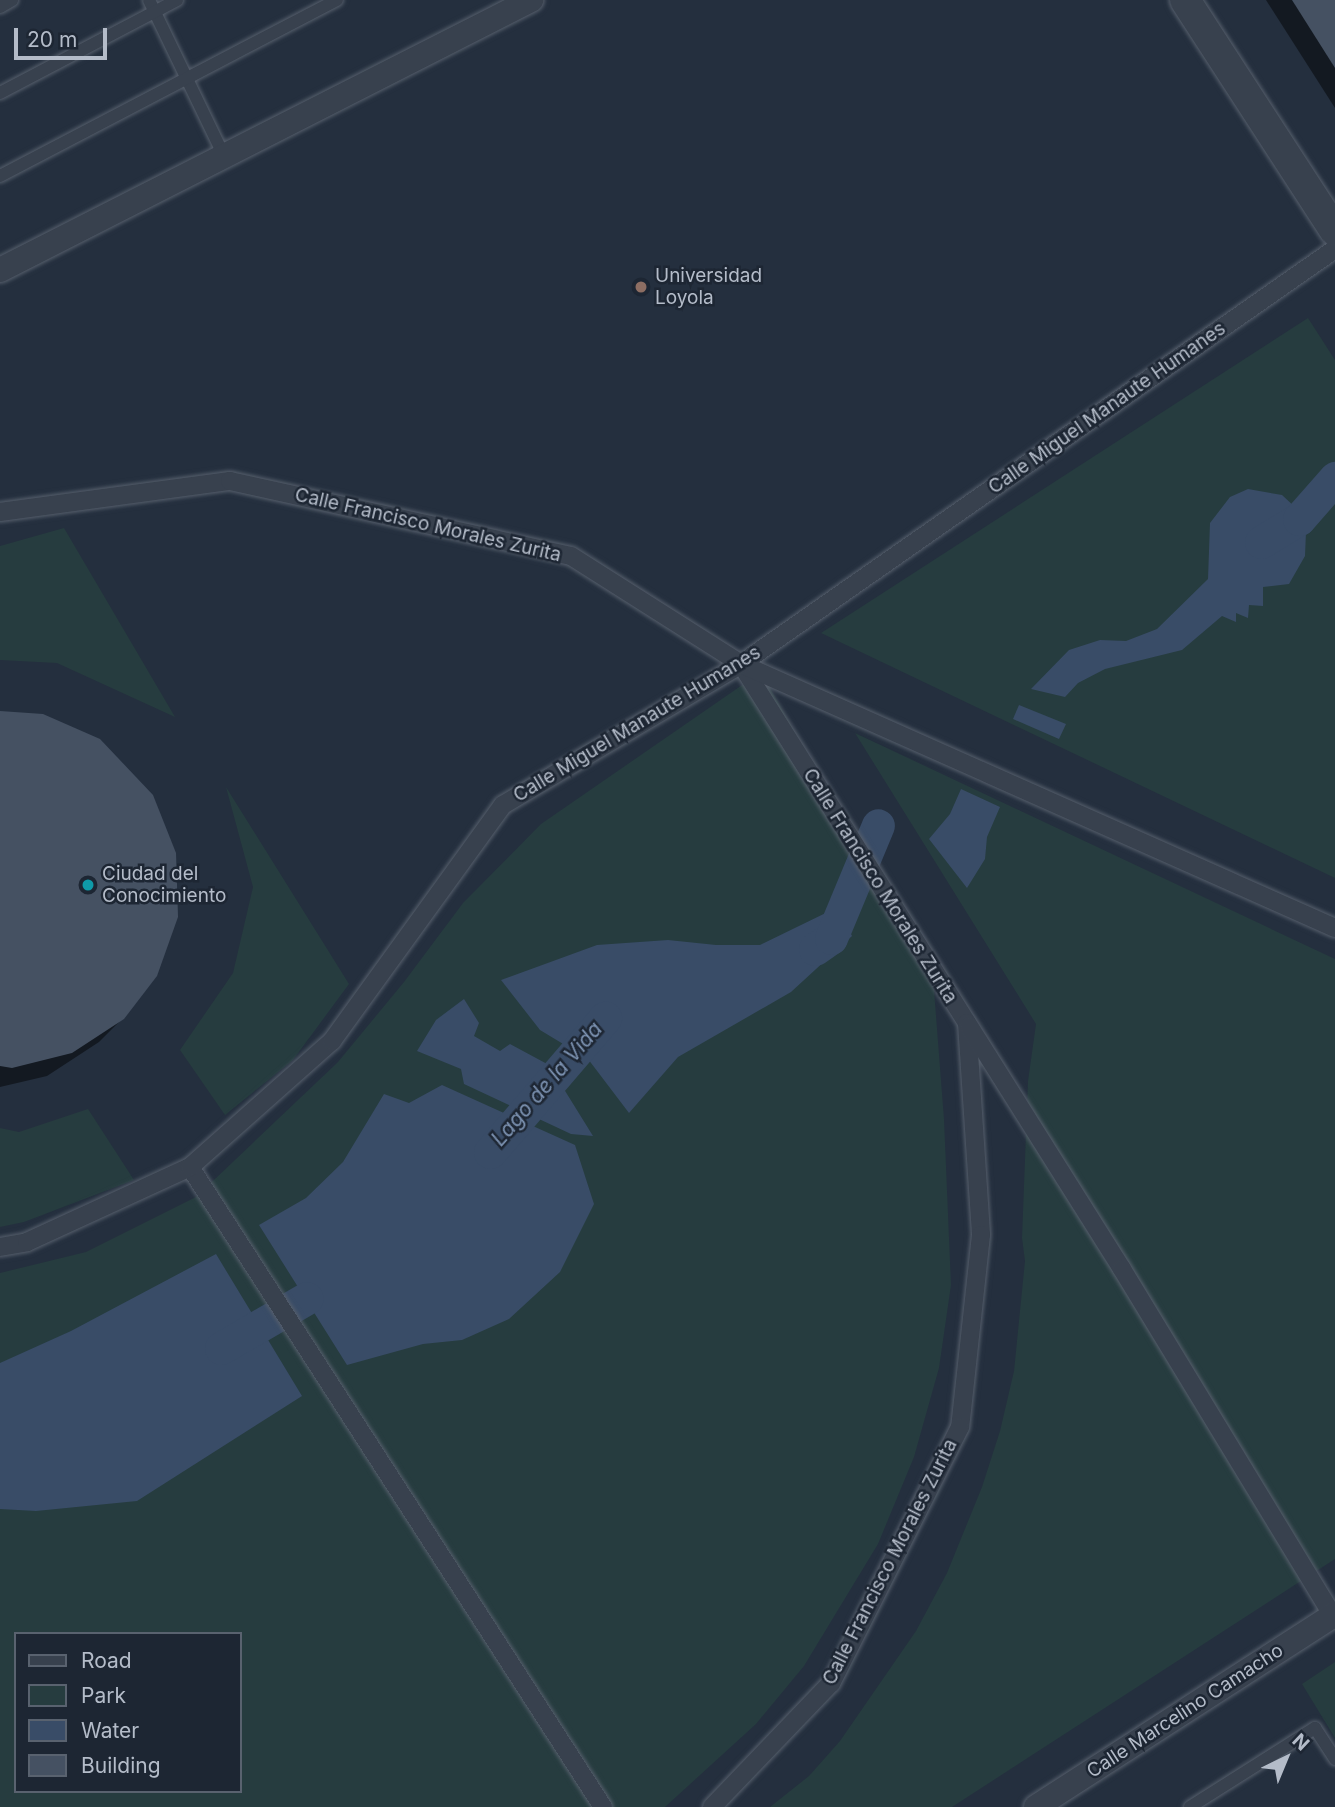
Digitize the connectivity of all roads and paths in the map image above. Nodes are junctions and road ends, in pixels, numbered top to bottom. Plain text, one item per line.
1 (12, 0) edge
2 (177, 0) edge
3 (337, 0) edge
4 (531, 0) edge
5 (1185, 0) edge
6 (152, 6) edge
7 (0, 7) edge
8 (188, 78) junction
9 (0, 93) edge
10 (224, 156) junction
11 (0, 176) edge
12 (1335, 231) edge
13 (1335, 249) edge
14 (0, 270) edge
15 (0, 512) edge
16 (741, 664) junction
17 (1335, 928) edge
18 (967, 1023) junction
19 (190, 1167) junction
20 (0, 1247) edge
21 (1334, 1616) edge
22 (1335, 1759) edge
23 (603, 1807) edge
24 (712, 1807) edge
25 (1036, 1807) edge
26 (1190, 1807) edge

1 - 7 lane
2 - 6 lane
3 - 8 lane
4 - 10 street
5 - 12 street
6 - 8 lane
6 - 9 lane
8 - 10 lane
8 - 11 lane
10 - 14 street
13 - 16 street, Calle Miguel Manaute Humanes
15 - 16 street, Calle Francisco Morales Zurita
16 - 17 street
16 - 18 street, Calle Francisco Morales Zurita
16 - 19 street, Calle Miguel Manaute Humanes
18 - 21 street, Calle Francisco Morales Zurita
18 - 24 street, Calle Francisco Morales Zurita
19 - 20 street, Calle Miguel Manaute Humanes
19 - 23 street
21 - 25 street, Calle Marcelino Camacho
22 - 26 lane

